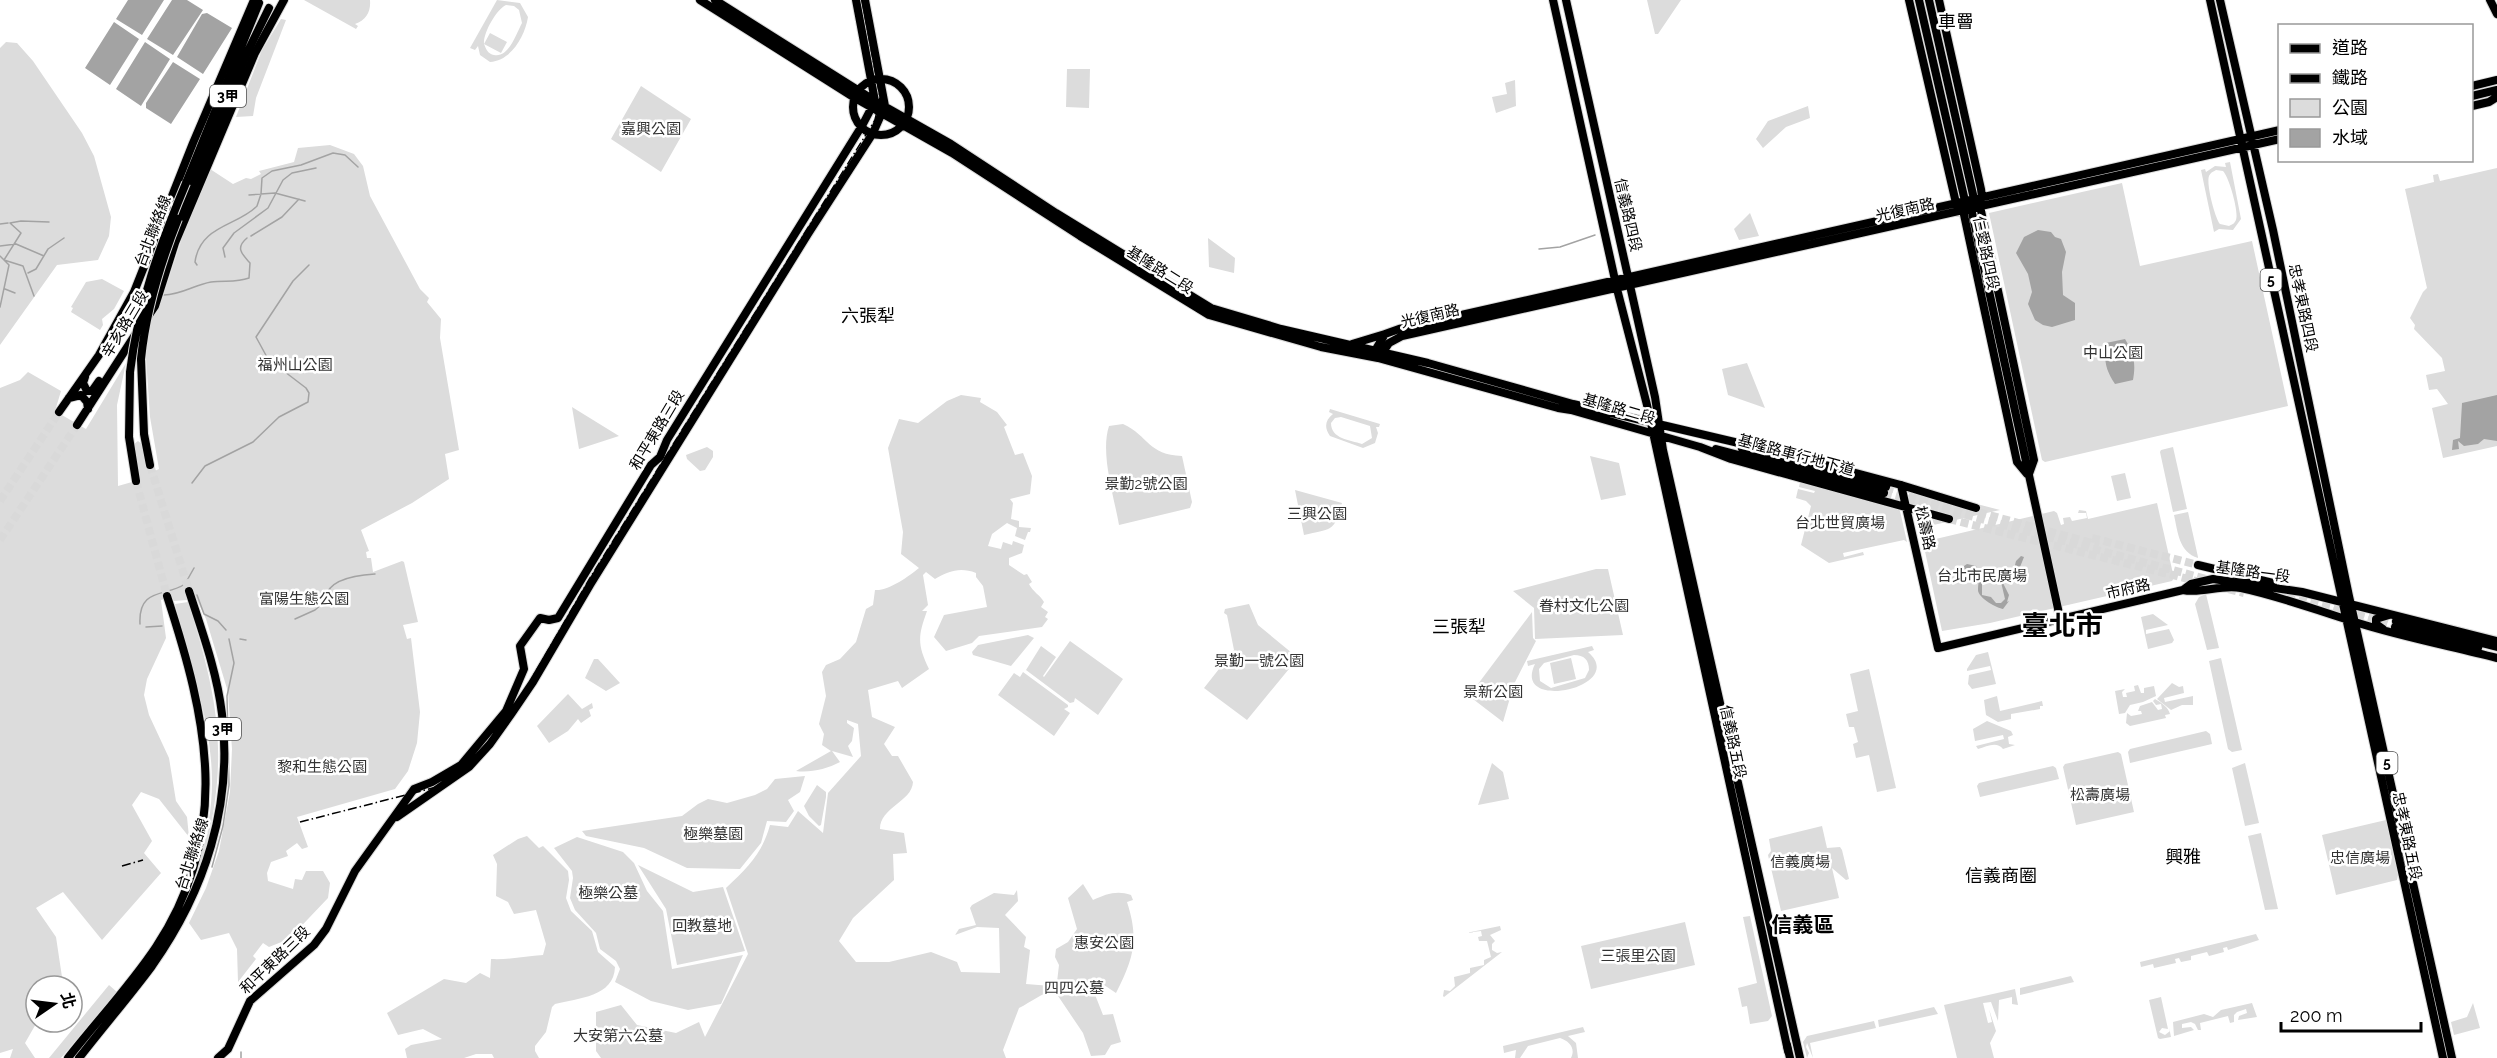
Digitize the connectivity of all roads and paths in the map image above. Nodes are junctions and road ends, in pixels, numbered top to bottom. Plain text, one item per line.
1 (284, 0) edge
2 (700, 0) edge
3 (715, 0) edge
4 (856, 0) edge
5 (865, 0) edge
6 (1553, 0) edge
7 (1566, 0) edge
8 (1909, 0) edge
9 (1919, 0) edge
10 (1929, 0) edge
11 (1939, 0) edge
12 (2210, 0) edge
13 (2220, 0) edge
14 (2490, 0) edge
15 (258, 1) edge
16 (271, 4) edge
17 (2494, 10) edge
18 (2497, 80) edge
19 (876, 81) junction
20 (2473, 86) edge
21 (2497, 90) edge
22 (857, 94) junction
23 (2473, 96) edge
24 (2497, 97) edge
25 (874, 104) junction
26 (2473, 106) edge
27 (884, 109) junction
28 (905, 123) junction
29 (862, 126) junction
30 (2278, 131) edge
31 (873, 133) junction
32 (2278, 139) edge
33 (2252, 141) junction
34 (2242, 143) junction
35 (189, 184) junction
36 (1978, 198) junction
37 (1960, 202) junction
38 (1971, 208) junction
39 (1629, 282) junction
40 (1616, 285) junction
41 (1385, 334) junction
42 (1351, 344) junction
43 (1379, 353) junction
44 (122, 356) junction
45 (88, 370) junction
46 (69, 398) junction
47 (88, 409) junction
48 (59, 412) tunnel mouth
49 (1650, 422) junction
50 (1660, 424) junction
51 (77, 425) tunnel mouth
52 (1651, 432) junction
53 (144, 434) junction
54 (1704, 435) junction
55 (129, 436) junction
56 (1662, 436) junction
57 (1700, 447) junction
58 (150, 465) tunnel mouth
59 (2028, 475) junction
60 (136, 481) tunnel mouth
61 (1901, 484) junction
62 (1906, 506) junction
63 (1976, 508) dead end
64 (1949, 519) tunnel mouth
65 (2198, 565) tunnel mouth
66 (2273, 583) tunnel mouth
67 (2183, 590) junction
68 (189, 591) tunnel mouth
69 (2244, 593) tunnel mouth
70 (166, 596) tunnel mouth
71 (2347, 604) junction
72 (560, 614) junction
73 (2060, 618) junction
74 (570, 619) junction
75 (2347, 620) junction
76 (2395, 621) junction
77 (2356, 623) junction
78 (2385, 630) junction
79 (2497, 641) edge
80 (2497, 647) edge
81 (1938, 648) joint
82 (2497, 653) edge
83 (2497, 658) edge
84 (410, 796) junction
85 (417, 803) junction
86 (391, 822) junction
87 (126, 992) junction
88 (1787, 1045) joint
89 (68, 1058) edge
90 (79, 1058) edge
91 (218, 1058) edge
92 (1789, 1058) edge
93 (1800, 1058) edge
94 (2443, 1058) edge
95 (2452, 1058) edge

1 - 44 main road, 辛亥路三段
2 - 22 main road, 基隆路二段
3 - 22 main road, 基隆路二段
4 - 19 main road
5 - 19 main road
6 - 40 main road, 信義路四段
7 - 39 main road, 信義路四段
8 - 37 main road, 仁愛路四段
9 - 37 main road, 仁愛路四段
10 - 36 main road, 仁愛路四段
11 - 36 main road, 仁愛路四段
12 - 34 main road, 忠孝東路四段 / 5
13 - 33 main road, 忠孝東路四段 / 5
14 - 17 highway
15 - 35 highway, 台北聯絡線 / 3甲
15 - 45 main road, 辛亥路三段
16 - 35 highway, 台北聯絡線 / 3甲
18 - 20 main road
19 - 22 main road
19 - 25 main road
19 - 27 main road
19 - 28 main road
21 - 23 main road
22 - 25 main road, 基隆路二段
22 - 29 main road
24 - 26 main road
25 - 27 main road, 基隆路二段
25 - 29 main road, 和平東路三段
27 - 28 main road, 基隆路二段
27 - 31 main road, 和平東路三段
28 - 31 main road
28 - 42 main road, 基隆路二段
28 - 43 main road, 基隆路二段
29 - 31 main road
29 - 72 main road, 和平東路三段
30 - 33 main road, 光復南路
31 - 74 main road, 和平東路三段
32 - 33 main road, 光復南路
33 - 34 main road, 光復南路
33 - 71 main road, 忠孝東路四段 / 5
34 - 36 main road, 光復南路
34 - 38 main road, 光復南路
34 - 71 main road, 忠孝東路四段 / 5
35 - 53 highway, 台北聯絡線 / 3甲, bridge
35 - 55 highway, 台北聯絡線 / 3甲, bridge
36 - 37 main road, 光復南路
36 - 38 main road, 仁愛路四段
37 - 38 main road, 仁愛路四段
37 - 39 main road, 光復南路
38 - 39 main road, 光復南路
38 - 59 main road, 仁愛路四段
38 - 59 main road, 仁愛路四段
39 - 40 main road, 光復南路
39 - 50 main road, 信義路四段
40 - 41 main road, 光復南路
40 - 43 main road, 光復南路
40 - 49 main road, 信義路四段
41 - 42 main road
41 - 43 main road, 光復南路
42 - 43 main road, 基隆路二段
43 - 49 main road, 基隆路二段
43 - 52 main road, 基隆路二段
44 - 45 main road
44 - 47 main road, 辛亥路三段
45 - 46 main road, 辛亥路三段
46 - 47 main road
46 - 48 main road, 辛亥路三段
47 - 51 main road, 辛亥路三段
49 - 50 main road, 基隆路二段
49 - 52 main road, 信義路四段
50 - 54 main road
50 - 56 main road, 信義路四段
52 - 56 main road, 基隆路二段
52 - 88 main road, 信義路五段
53 - 55 highway
53 - 58 highway, 台北聯絡線 / 3甲
54 - 57 main road, 基隆路車行地下道
54 - 61 main road
55 - 60 highway, 台北聯絡線 / 3甲
56 - 57 main road
56 - 93 main road, 信義路五段
57 - 62 main road
59 - 73 main road, 仁愛路四段
61 - 62 main road, 松壽路
61 - 63 main road
62 - 64 main road
62 - 81 main road, 松壽路
65 - 66 main road
67 - 71 main road, 基隆路一段
67 - 73 main road, 市府路
67 - 75 main road, 基隆路一段
68 - 87 highway, 台北聯絡線 / 3甲
69 - 75 main road
70 - 87 highway, 台北聯絡線 / 3甲
71 - 75 main road, 忠孝東路四段 / 5
71 - 76 main road, 基隆路一段
71 - 77 main road, 忠孝東路四段 / 5
72 - 74 main road
72 - 84 main road, 和平東路三段
73 - 81 main road, 市府路
74 - 85 main road, 和平東路三段
75 - 77 main road, 基隆路一段
75 - 94 main road, 忠孝東路五段 / 5
76 - 78 main road
76 - 79 main road, 基隆路一段
76 - 80 main road
76 - 82 main road
77 - 78 main road, 基隆路一段
77 - 95 main road, 忠孝東路五段 / 5
78 - 83 main road, 基隆路一段
84 - 85 main road
84 - 86 main road, 和平東路三段
85 - 86 main road, 和平東路三段
86 - 91 main road, 和平東路三段
87 - 89 highway, 台北聯絡線 / 3甲
87 - 90 highway, 台北聯絡線 / 3甲
88 - 92 highway

